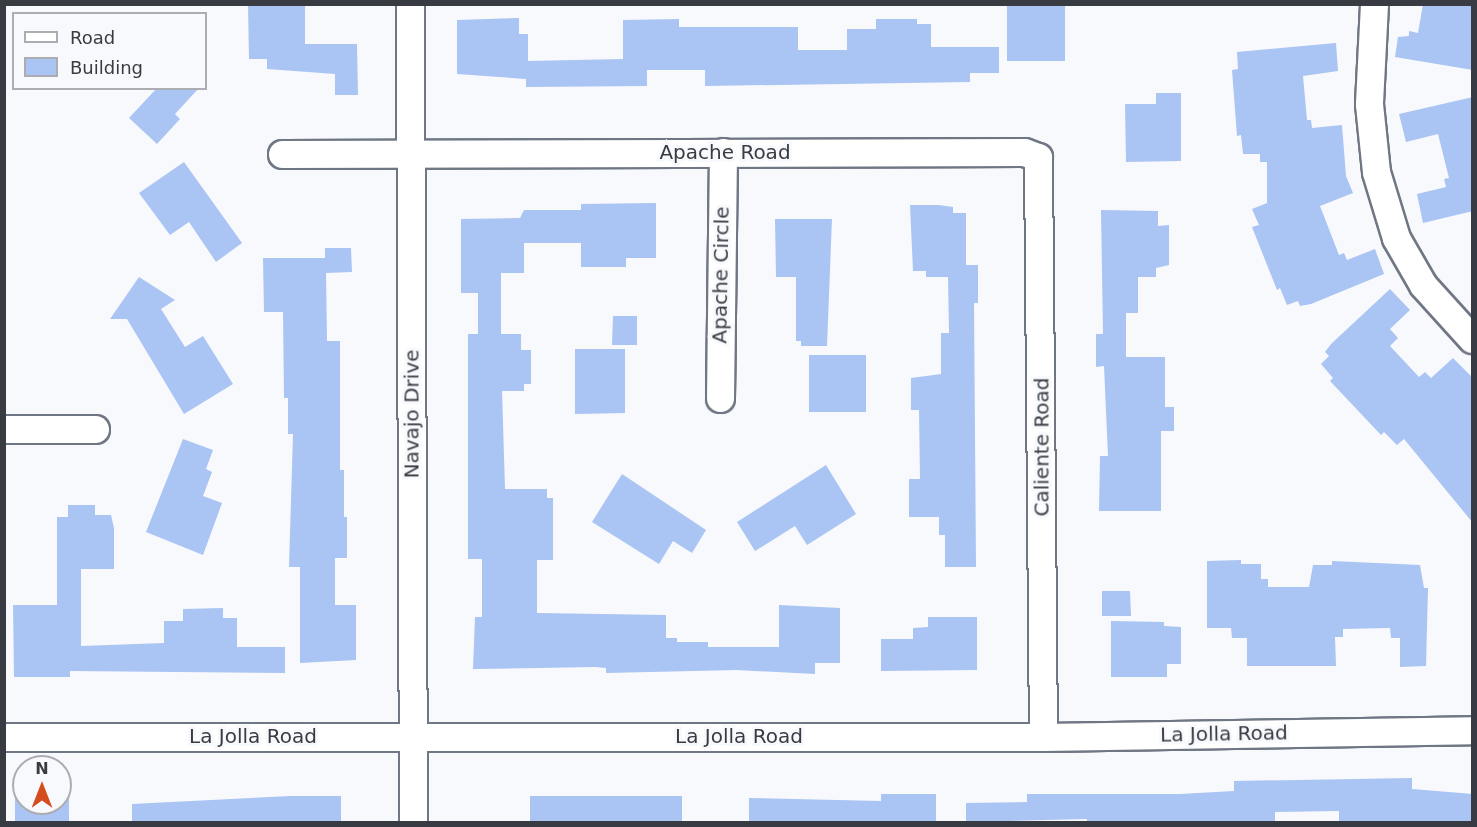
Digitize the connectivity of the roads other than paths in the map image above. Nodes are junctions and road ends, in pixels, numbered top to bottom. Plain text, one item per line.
1 (410, 4) edge
2 (1374, 4) edge
3 (410, 152) junction
4 (723, 153) junction
5 (282, 154) dead end
6 (1038, 157) joint
7 (1473, 339) edge
8 (720, 398) dead end
9 (4, 429) edge
10 (95, 429) dead end
11 (1473, 730) edge
12 (413, 735) junction
13 (4, 737) edge
14 (1043, 737) junction
15 (413, 822) edge

1 - 3 street, Navajo Drive
2 - 7 street
3 - 4 street, Apache Road
3 - 5 street, Apache Road
3 - 12 street, Navajo Drive
4 - 6 street, Apache Road
4 - 8 street, Apache Circle
6 - 14 street, Caliente Road
9 - 10 street
11 - 14 street, La Jolla Road
12 - 13 street, La Jolla Road
12 - 14 street, La Jolla Road
12 - 15 street, Navajo Drive

